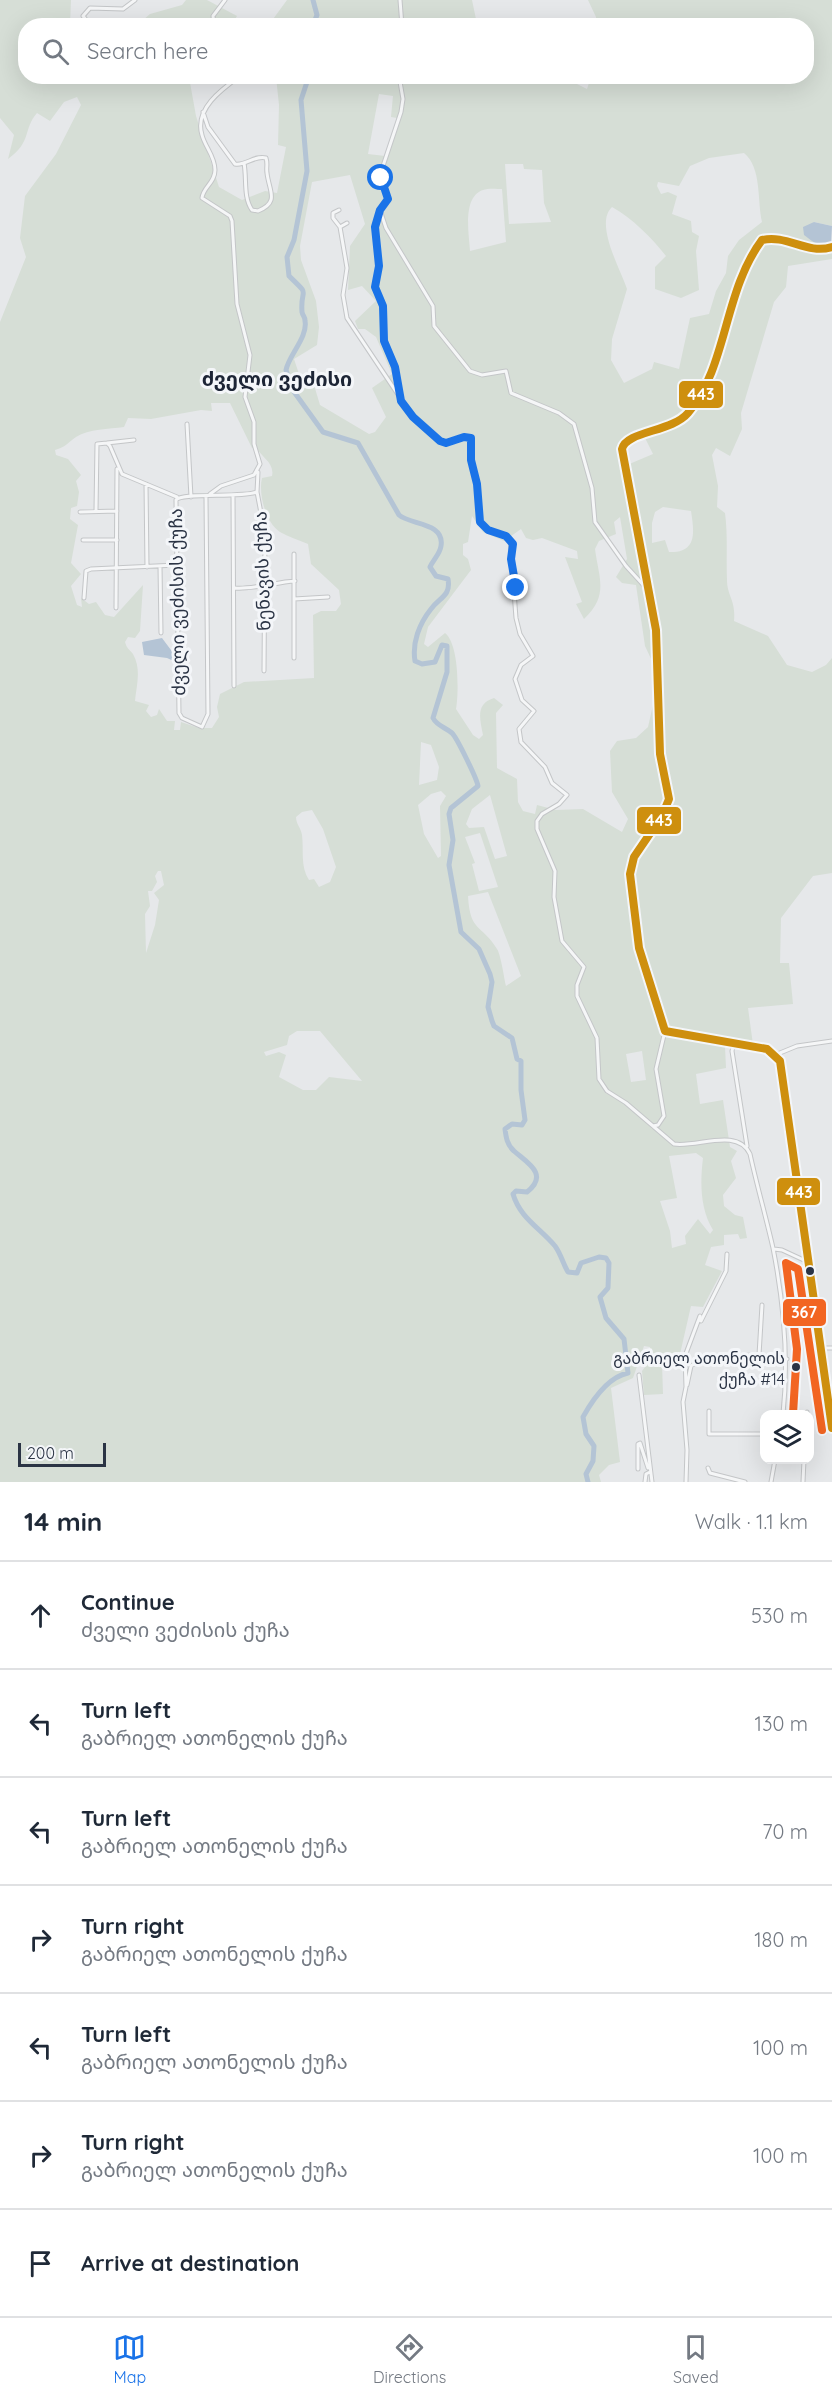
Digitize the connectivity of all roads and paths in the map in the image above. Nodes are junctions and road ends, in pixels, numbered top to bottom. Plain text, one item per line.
1 (135, 0) edge
2 (225, 0) edge
3 (400, 0) edge
4 (85, 18) edge
5 (213, 18) edge
6 (401, 18) edge
7 (229, 84) edge
8 (400, 84) edge
9 (203, 111) junction
10 (244, 163) junction
11 (339, 210) dead end
12 (380, 210) junction
13 (347, 223) dead end
14 (340, 227) junction
15 (832, 247) edge
16 (401, 401) junction
17 (188, 423) dead end
18 (134, 440) dead end
19 (107, 443) junction
20 (117, 467) junction
21 (258, 472) junction
22 (146, 484) junction
23 (257, 492) junction
24 (233, 495) junction
25 (177, 496) junction
26 (208, 496) junction
27 (191, 497) junction
28 (96, 511) junction
29 (117, 511) junction
30 (80, 512) dead end
31 (83, 540) dead end
32 (117, 540) junction
33 (294, 554) dead end
34 (177, 565) junction
35 (160, 566) junction
36 (147, 567) junction
37 (117, 568) junction
38 (295, 581) junction
39 (266, 583) junction
40 (235, 588) junction
41 (649, 590) junction
42 (328, 597) dead end
43 (84, 598) dead end
44 (294, 599) junction
45 (116, 608) dead end
46 (161, 633) dead end
47 (294, 658) dead end
48 (264, 671) dead end
49 (234, 686) dead end
50 (665, 1031) junction
51 (832, 1041) edge
52 (734, 1043) junction
53 (775, 1054) junction
54 (652, 1126) junction
55 (747, 1146) junction
56 (773, 1249) junction
57 (727, 1254) dead end
58 (808, 1262) junction
59 (762, 1305) dead end
60 (700, 1316) dead end
61 (696, 1330) junction
62 (820, 1348) junction
63 (832, 1348) edge
64 (759, 1355) junction
65 (714, 1356) dead end
66 (787, 1359) junction
67 (694, 1364) dead end
68 (639, 1375) dead end
69 (686, 1387) junction
70 (831, 1409) edge
71 (783, 1410) edge
72 (709, 1411) dead end
73 (832, 1428) edge
74 (760, 1434) edge
75 (774, 1464) edge
76 (804, 1464) edge
77 (708, 1468) dead end
78 (638, 1469) dead end
79 (650, 1471) junction
80 (645, 1482) edge
81 (652, 1482) edge
82 (686, 1482) edge
83 (745, 1482) edge
84 (771, 1482) edge
85 (803, 1482) edge

1 - 4 street
2 - 5 street
3 - 6 street
7 - 9 street
8 - 12 street
9 - 10 street
9 - 21 street
10 - 10 street
11 - 14 street
12 - 16 street
12 - 41 street
13 - 14 street
14 - 16 street
15 - 41 street
16 - 54 street
17 - 27 street
18 - 19 street
19 - 20 street
19 - 28 street
20 - 22 street
20 - 29 street
21 - 23 street, ნენავის ქუჩა
21 - 26 street, ძველი ვეძისის ქუჩა
22 - 25 street
22 - 36 street
23 - 24 street, ძველი ვეძისის ქუჩა
23 - 39 street, ნენავის ქუჩა
24 - 26 street, ძველი ვეძისის ქუჩა
24 - 40 street
25 - 27 street, ძველი ვეძისის ქუჩა
25 - 34 street, ძველი ვეძისის ქუჩა
26 - 27 street, ძველი ვეძისის ქუჩა
26 - 34 street, ძველი ვეძისის ქუჩა
28 - 29 street
28 - 30 street
29 - 32 street
31 - 32 street
32 - 37 street
33 - 38 street
34 - 35 street
35 - 36 street
35 - 46 street
36 - 37 street
37 - 43 street
37 - 45 street
38 - 39 street
38 - 44 street
39 - 40 street
39 - 48 street, ნენავის ქუჩა
40 - 49 street
41 - 50 street
42 - 44 street
44 - 47 street
50 - 52 street
50 - 54 street
51 - 53 street
52 - 53 street
52 - 55 street
53 - 58 street
54 - 55 street
55 - 56 street
56 - 58 street
56 - 66 street
57 - 61 street
58 - 62 street
59 - 64 street
60 - 61 street
61 - 69 street
62 - 63 street
62 - 70 street
64 - 65 street
64 - 66 street
66 - 71 street
67 - 69 street
68 - 79 street
69 - 82 street
70 - 73 street
72 - 74 street
75 - 84 street
76 - 85 street
77 - 83 street
78 - 79 street
79 - 80 street
79 - 81 street

